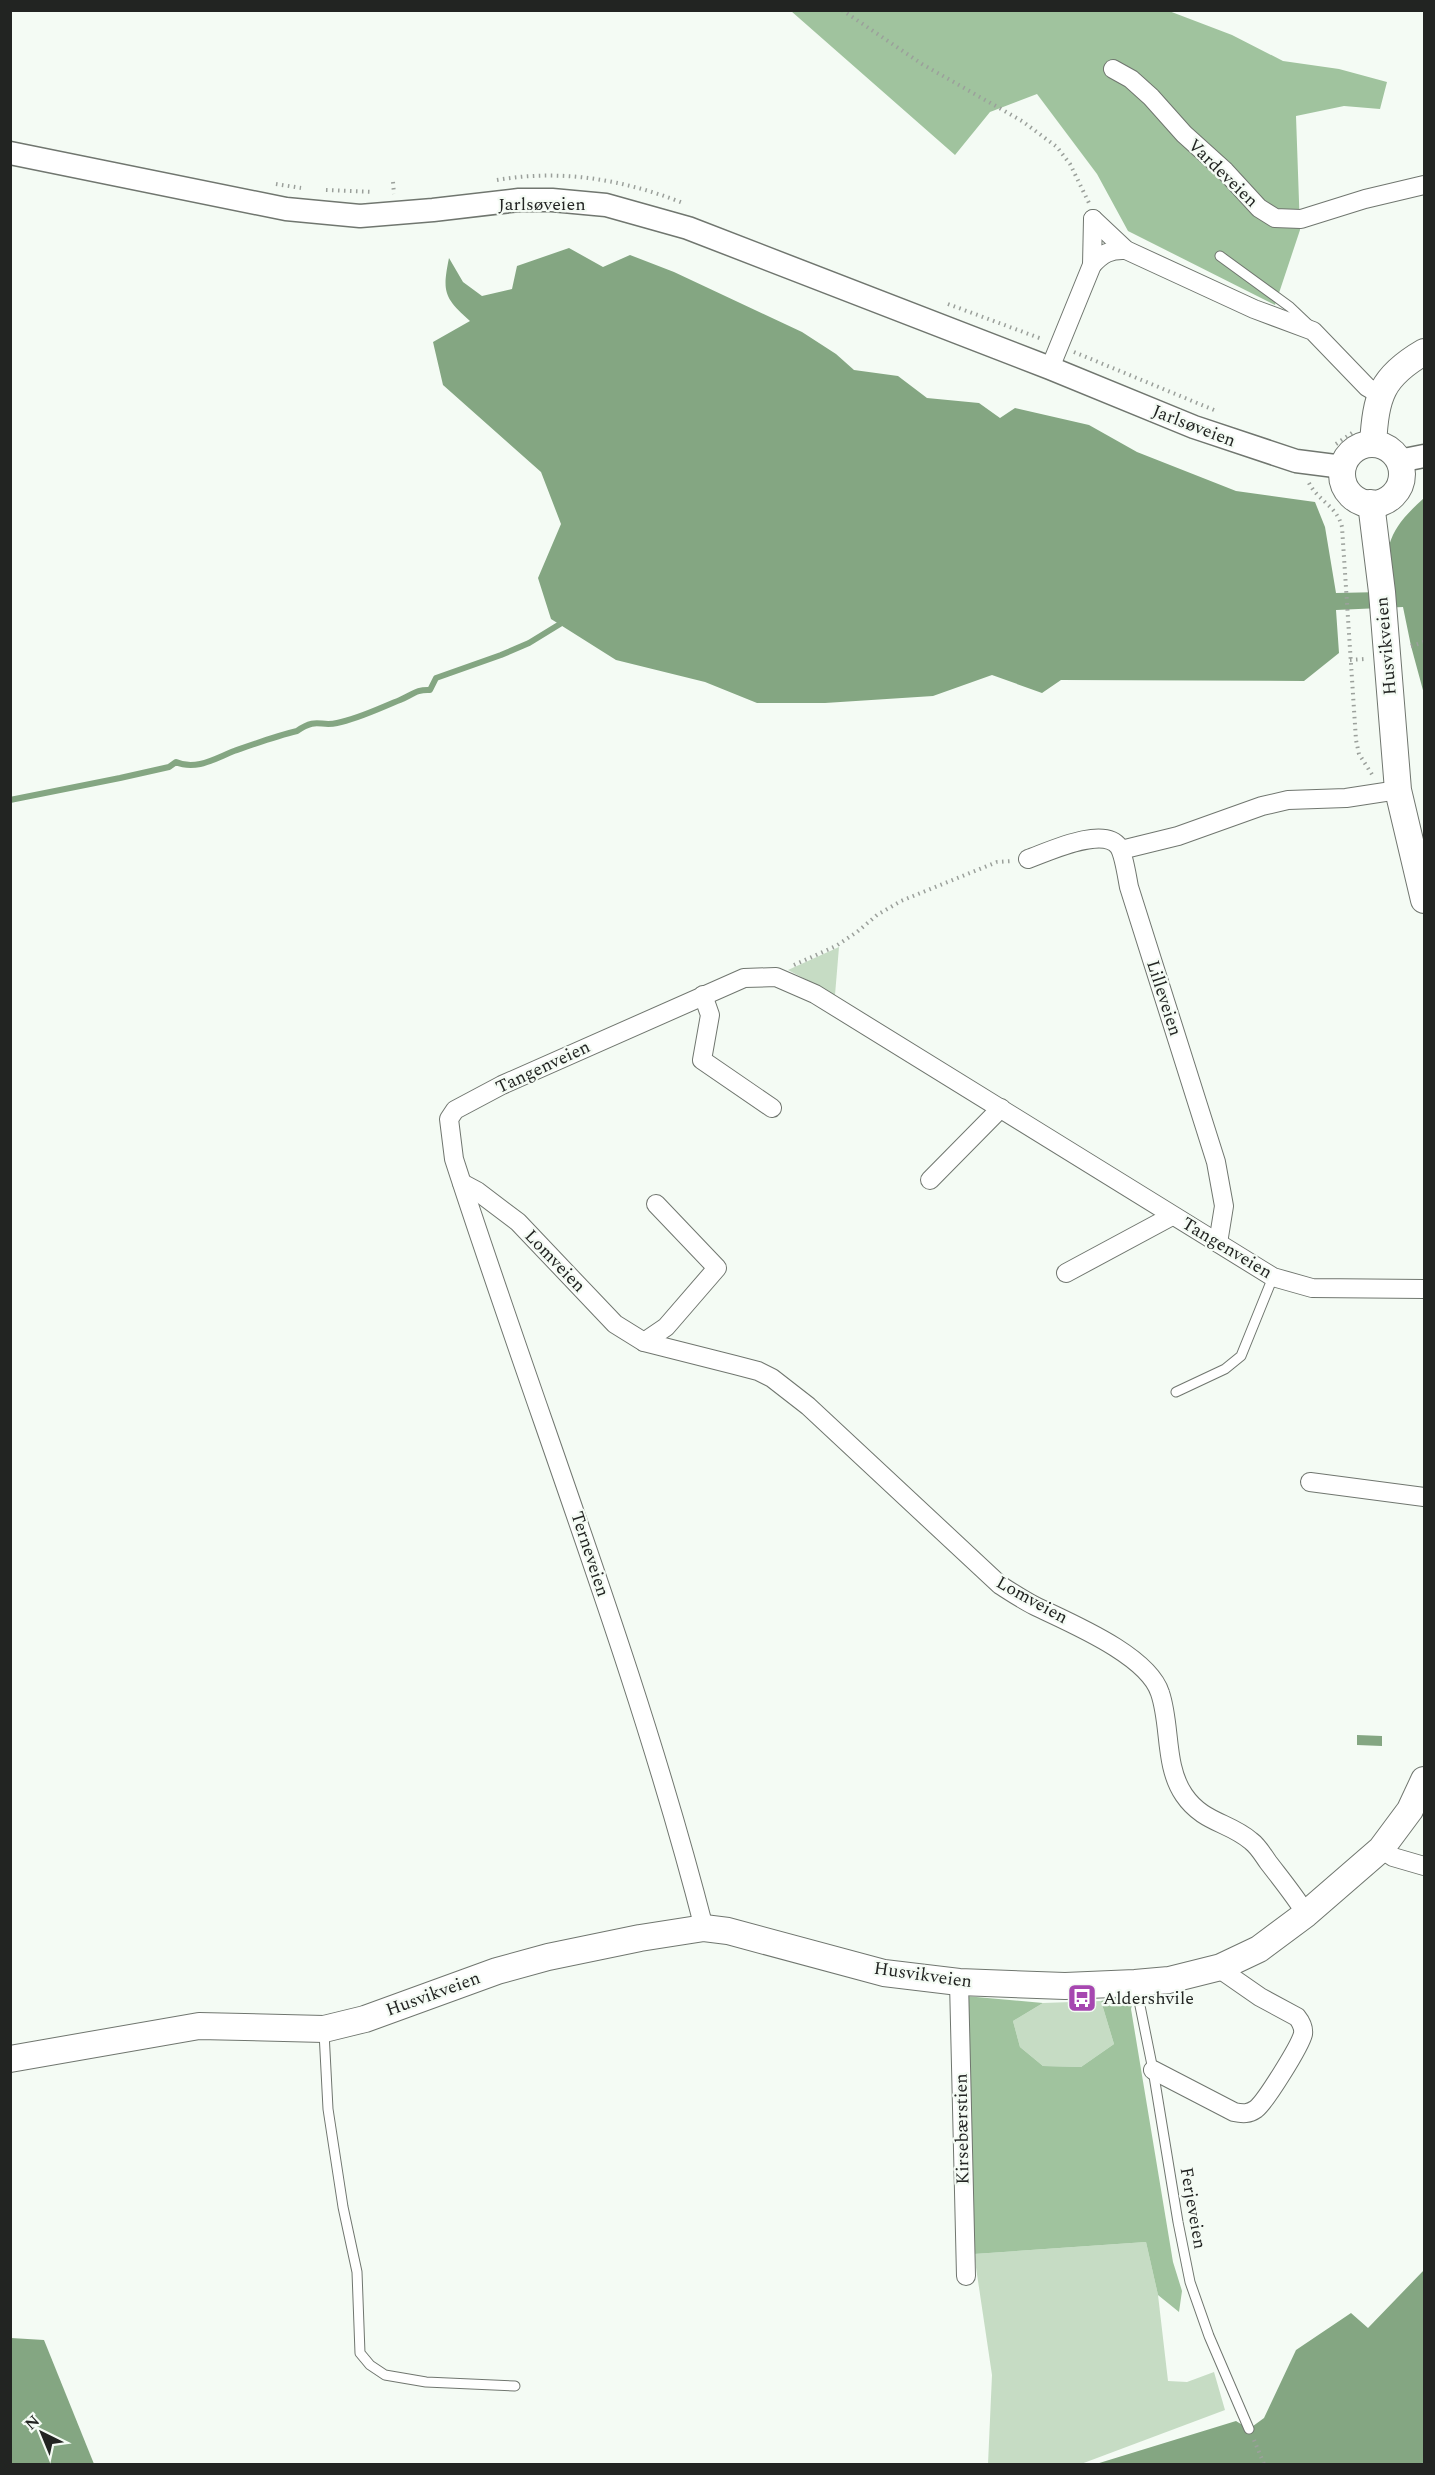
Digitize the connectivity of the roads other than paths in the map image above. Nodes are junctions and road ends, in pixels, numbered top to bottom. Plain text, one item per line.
1 (1113, 69) dead end
2 (10, 153) edge
3 (1425, 185) edge
4 (1126, 250) junction
5 (1220, 256) dead end
6 (1092, 265) junction
7 (1313, 331) junction
8 (1425, 352) edge
9 (1050, 368) junction
10 (1379, 394) junction
11 (1364, 435) junction
12 (1425, 456) edge
13 (1399, 461) junction
14 (1343, 467) junction
15 (1371, 503) junction
16 (1393, 790) junction
17 (1121, 850) junction
18 (1028, 859) road end
19 (1425, 900) edge
20 (703, 995) junction
21 (772, 1108) dead end
22 (1001, 1108) junction
23 (930, 1180) dead end
24 (462, 1183) junction
25 (656, 1203) dead end
26 (1172, 1216) junction
27 (1218, 1243) junction
28 (1066, 1273) dead end
29 (1273, 1276) junction
30 (1425, 1289) edge
31 (645, 1342) junction
32 (1176, 1392) dead end
33 (1310, 1482) dead end
34 (1425, 1497) edge
35 (1425, 1780) edge
36 (1381, 1849) junction
37 (1425, 1866) edge
38 (1306, 1914) junction
39 (704, 1928) junction
40 (1221, 1966) junction
41 (959, 1982) junction
42 (1135, 1983) junction
43 (324, 2029) junction
44 (10, 2060) edge
45 (1154, 2070) junction
46 (966, 2276) dead end
47 (515, 2386) dead end
48 (1249, 2429) road end

1 - 3 street, Vardeveien
2 - 9 street, Jarlsøveien
4 - 6 street
4 - 6 street
4 - 7 street
5 - 7 lane
6 - 9 street
7 - 10 street
8 - 10 main road
9 - 14 street, Jarlsøveien
10 - 11 main road
11 - 13 main road
11 - 14 main road
12 - 13 street
13 - 15 main road
14 - 15 main road
15 - 16 main road, Husvikveien
16 - 17 street
16 - 19 main road, Husvikveien
17 - 18 street
17 - 27 street, Lilleveien
20 - 21 street
20 - 22 street, Tangenveien
20 - 24 street, Tangenveien
22 - 23 street
22 - 26 street, Tangenveien
24 - 31 street, Lomveien
24 - 39 street, Terneveien
25 - 31 street
26 - 27 street, Tangenveien
26 - 28 street, Tangenveien
27 - 29 street, Tangenveien
29 - 30 street, Tangenveien
29 - 32 lane
31 - 38 street, Lomveien
33 - 34 street
35 - 36 main road, Husvikveien
36 - 37 street
36 - 38 main road, Husvikveien
38 - 40 main road, Husvikveien
39 - 41 main road, Husvikveien
39 - 43 main road, Husvikveien
40 - 42 main road, Husvikveien
40 - 45 street
41 - 42 main road, Husvikveien
41 - 46 street, Kirsebærstien
42 - 45 lane, Ferjeveien
43 - 44 main road, Husvikveien
43 - 47 lane
45 - 48 lane, Ferjeveien

